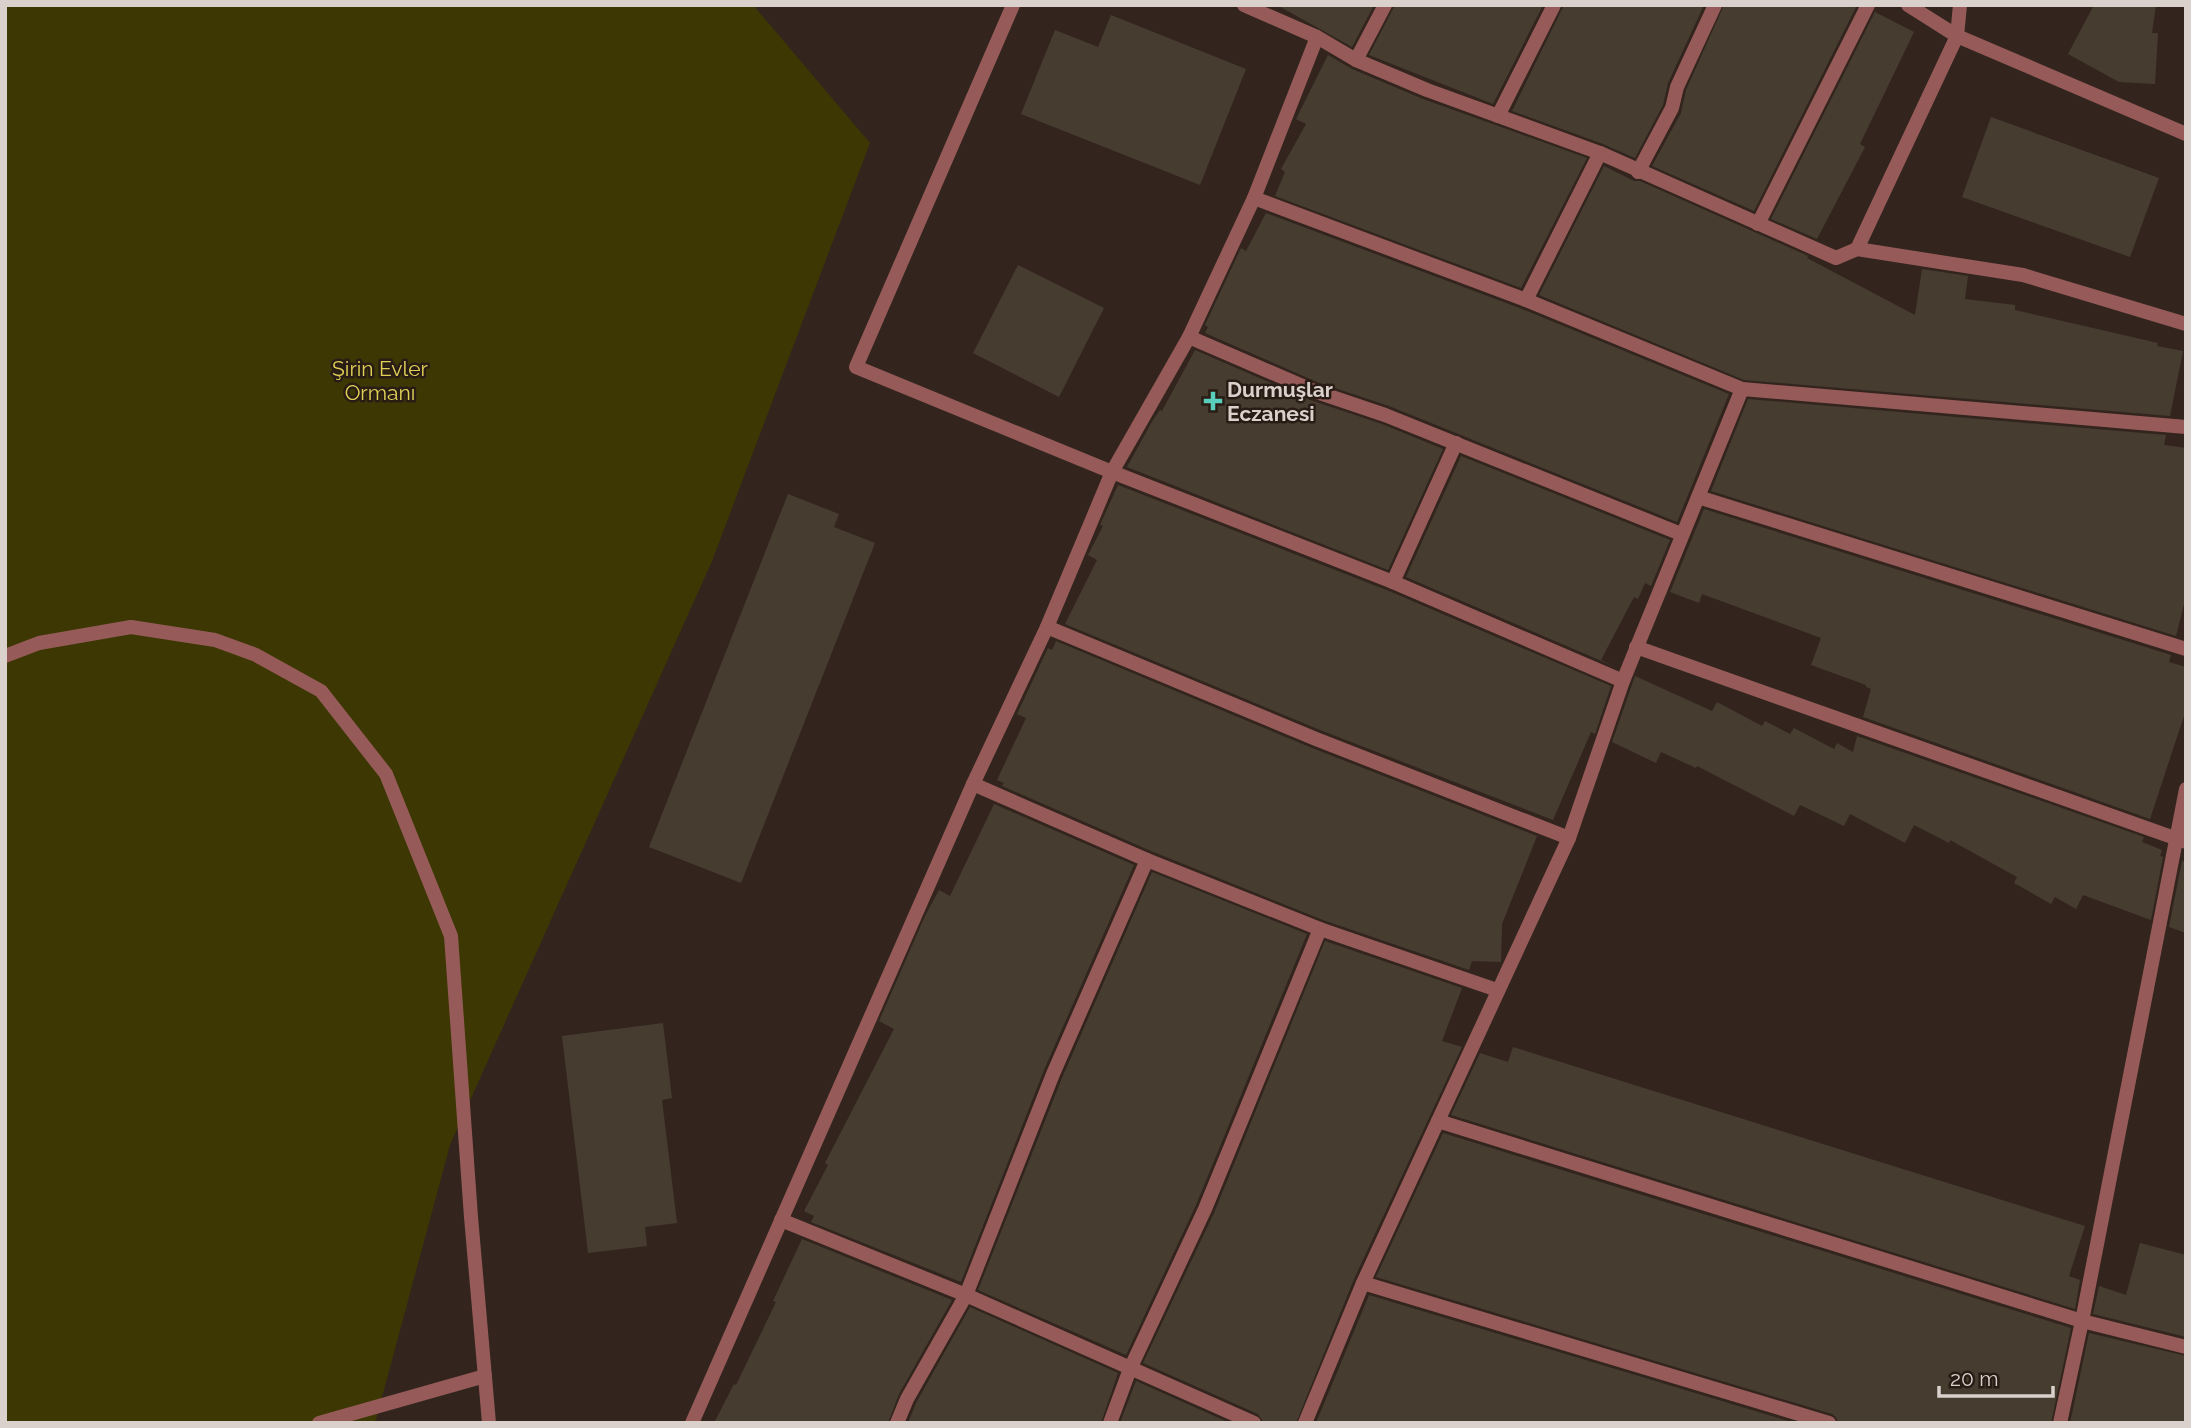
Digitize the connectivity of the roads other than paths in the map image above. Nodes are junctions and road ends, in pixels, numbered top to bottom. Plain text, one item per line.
1 (1013, 5) edge
2 (1244, 5) edge
3 (1385, 5) edge
4 (1554, 5) edge
5 (1715, 5) edge
6 (1868, 5) edge
7 (1908, 5) edge
8 (1960, 5) edge
9 (1957, 36) junction
10 (1317, 37) junction
11 (1356, 60) junction
12 (1498, 116) junction
13 (2186, 134) edge
14 (1600, 153) junction
15 (1638, 172) junction
16 (1254, 198) junction
17 (1758, 224) junction
18 (1857, 249) junction
19 (1526, 300) junction
20 (2186, 324) edge
21 (1189, 337) junction
22 (1742, 389) junction
23 (2186, 427) edge
24 (1456, 443) junction
25 (1112, 472) junction
26 (1698, 497) junction
27 (1681, 534) junction
28 (1393, 582) junction
29 (1047, 626) junction
30 (1636, 647) junction
31 (2186, 649) edge
32 (5, 656) edge
33 (1623, 681) junction
34 (973, 784) junction
35 (2186, 789) edge
36 (1569, 838) junction
37 (2181, 840) edge
38 (1147, 860) junction
39 (1320, 929) junction
40 (1497, 990) junction
41 (1438, 1121) junction
42 (781, 1220) junction
43 (1363, 1283) junction
44 (966, 1295) junction
45 (2082, 1321) junction
46 (2186, 1347) edge
47 (1130, 1368) junction
48 (485, 1376) junction
49 (319, 1423) edge
50 (489, 1423) edge
51 (692, 1423) edge
52 (897, 1423) edge
53 (1110, 1423) edge
54 (1254, 1423) edge
55 (1305, 1423) edge
56 (1829, 1423) edge
57 (2060, 1423) edge

1 - 25 street
2 - 10 street
3 - 11 street
4 - 12 street
5 - 15 street
6 - 17 street
7 - 9 street
8 - 9 street
9 - 13 street
9 - 18 street
10 - 11 street
10 - 16 street
11 - 12 street
12 - 14 street
14 - 15 street
14 - 19 street
15 - 17 street
16 - 19 street
16 - 21 street
17 - 18 street
18 - 20 street
19 - 22 street
21 - 24 street
21 - 25 street
22 - 23 street
22 - 26 street
24 - 27 street
24 - 28 street
25 - 28 street
25 - 29 street
26 - 27 street
26 - 31 street
27 - 30 street
28 - 33 street
29 - 34 street
29 - 36 street
30 - 33 street
30 - 37 street
32 - 48 street
33 - 36 street
34 - 38 street
34 - 42 street
35 - 37 street
36 - 40 street
37 - 45 street
38 - 39 street
38 - 44 street
39 - 40 street
39 - 47 street
40 - 41 street
41 - 43 street
41 - 45 street
42 - 44 street
42 - 51 street
43 - 55 street
43 - 56 street
44 - 47 street
44 - 52 street
45 - 46 street
45 - 57 street
47 - 53 street
47 - 54 street
48 - 49 street
48 - 50 street

